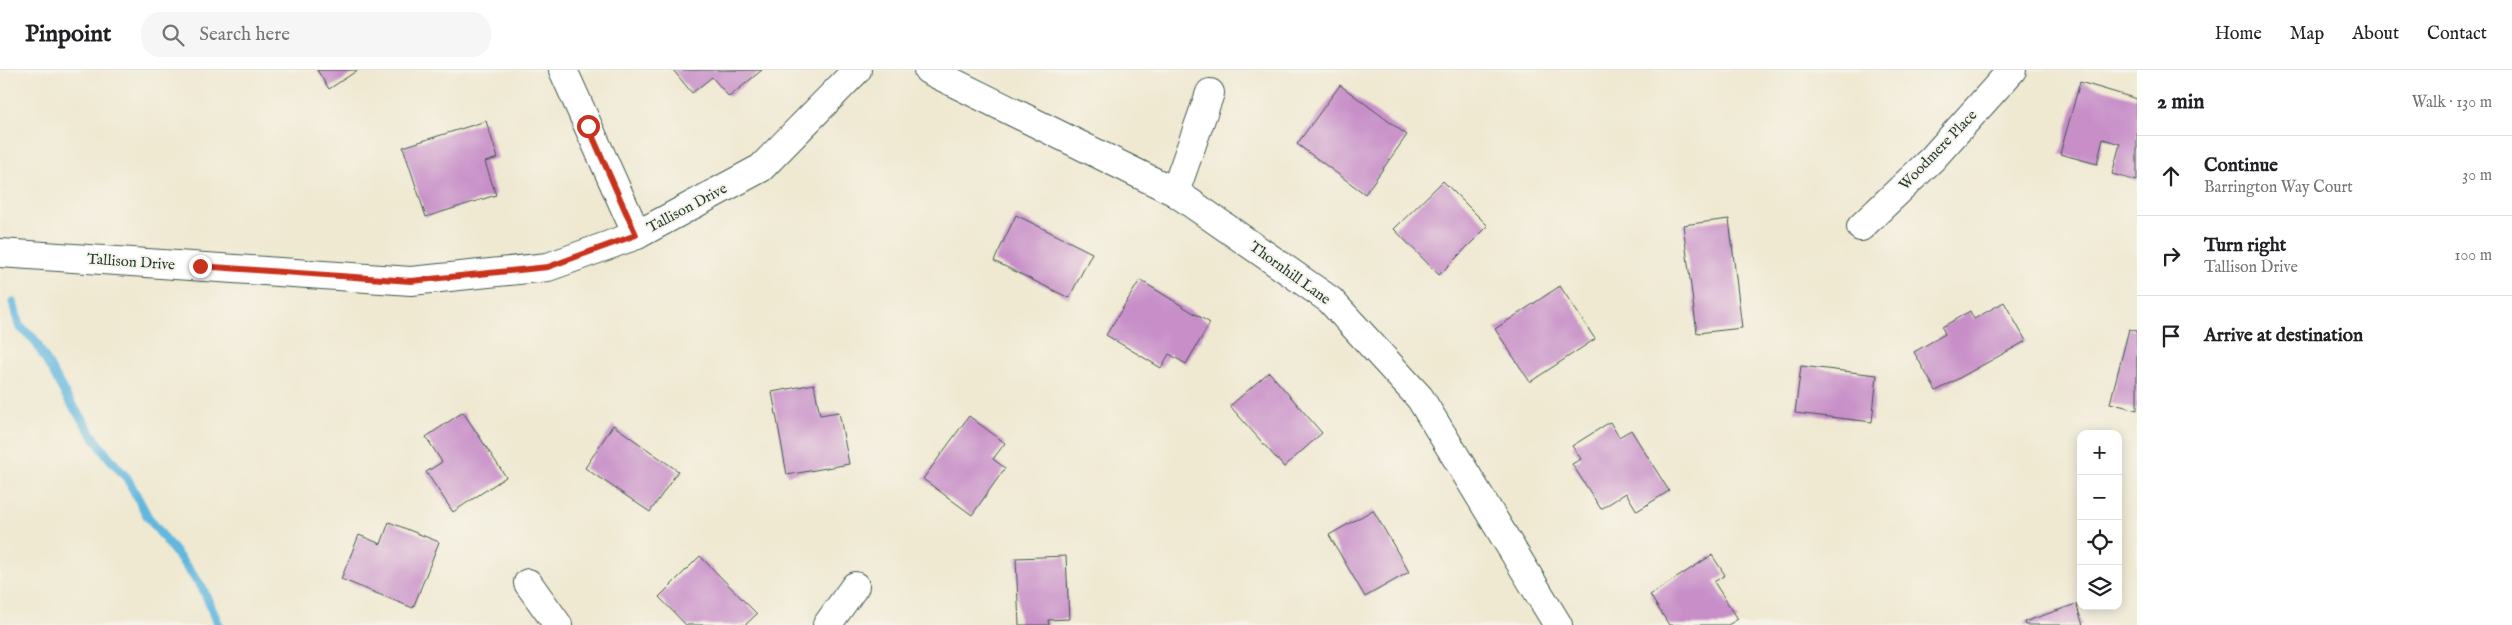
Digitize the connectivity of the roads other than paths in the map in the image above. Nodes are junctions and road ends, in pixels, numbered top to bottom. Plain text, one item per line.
1 (563, 70) edge
2 (857, 70) edge
3 (928, 70) edge
4 (2012, 70) edge
5 (1210, 93) dead end
6 (1174, 192) junction
7 (1861, 227) dead end
8 (636, 235) junction
9 (0, 254) edge
10 (528, 583) dead end
11 (855, 586) dead end
12 (558, 625) edge
13 (827, 625) edge
14 (1558, 625) edge

1 - 8 street
2 - 8 street, Tallison Drive
3 - 6 street, Thornhill Lane
4 - 7 street, Woodmere Place
5 - 6 street
6 - 14 street, Thornhill Lane
8 - 9 street, Tallison Drive
10 - 12 street
11 - 13 street

